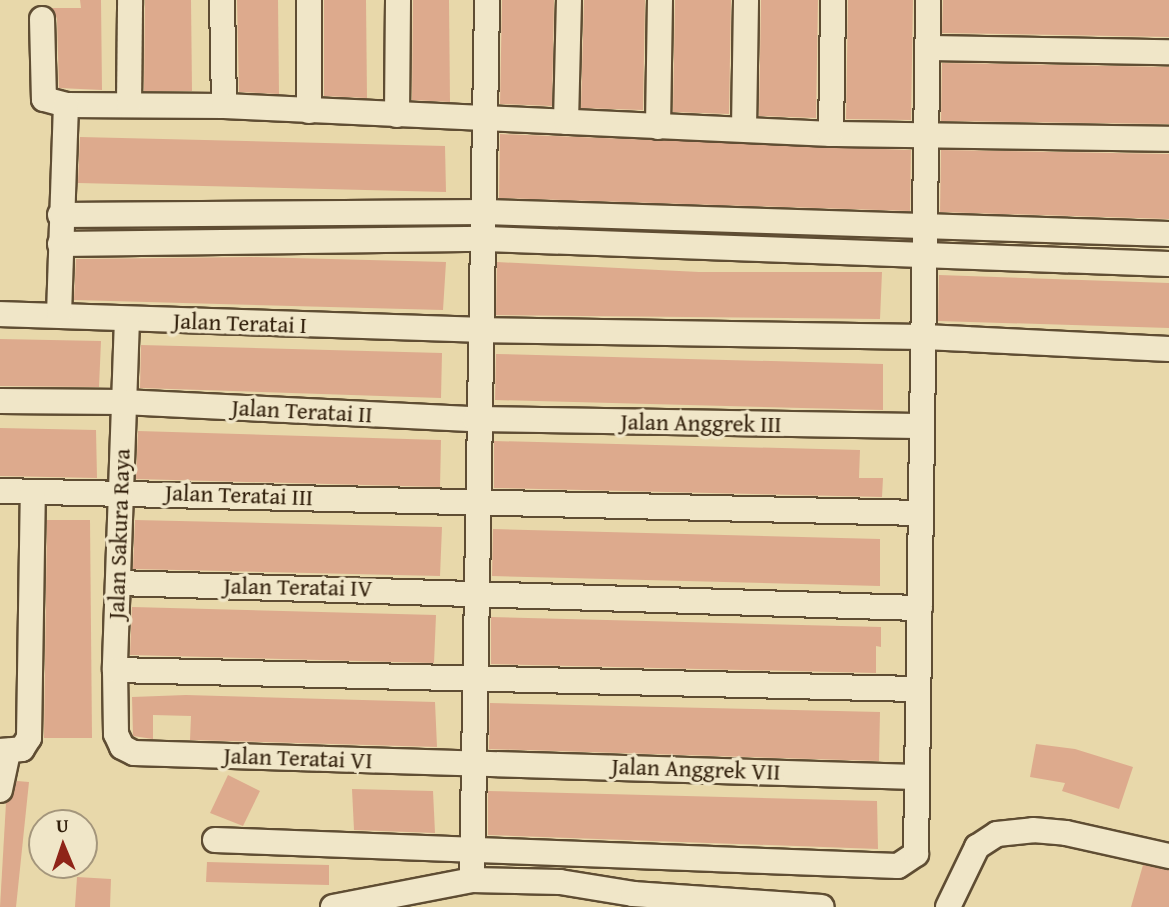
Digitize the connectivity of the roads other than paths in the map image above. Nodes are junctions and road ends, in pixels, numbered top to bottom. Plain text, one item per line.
1 (130, 0) edge
2 (222, 0) edge
3 (309, 0) edge
4 (398, 0) edge
5 (487, 0) edge
6 (569, 0) edge
7 (660, 0) edge
8 (746, 0) edge
9 (832, 0) edge
10 (928, 0) edge
11 (42, 19) dead end
12 (929, 48) junction
13 (1169, 52) edge
14 (129, 104) junction
15 (66, 105) junction
16 (224, 106) junction
17 (309, 111) junction
18 (397, 115) junction
19 (485, 120) junction
20 (566, 122) junction
21 (658, 127) junction
22 (744, 129) junction
23 (831, 134) junction
24 (925, 135) junction
25 (1169, 139) edge
26 (485, 212) junction
27 (60, 215) junction
28 (1169, 234) edge
29 (486, 239) junction
30 (925, 241) junction
31 (60, 244) junction
32 (1169, 264) edge
33 (0, 314) edge
34 (59, 314) junction
35 (127, 319) junction
36 (481, 330) junction
37 (924, 337) junction
38 (1169, 349) edge
39 (0, 401) edge
40 (123, 402) junction
41 (481, 419) junction
42 (921, 426) junction
43 (0, 491) edge
44 (33, 492) junction
45 (121, 492) junction
46 (479, 502) junction
47 (920, 513) junction
48 (118, 583) junction
49 (478, 592) junction
50 (920, 608) junction
51 (116, 670) junction
52 (477, 679) junction
53 (918, 689) junction
54 (122, 747) joint
55 (4, 751) edge
56 (476, 762) junction
57 (916, 776) junction
58 (0, 790) edge
59 (215, 840) dead end
60 (475, 847) junction
61 (1169, 856) edge
62 (472, 880) junction
63 (632, 901) edge
64 (339, 906) edge
65 (822, 907) edge
66 (948, 907) edge

1 - 14 street
2 - 16 street
3 - 17 street
4 - 18 street
5 - 19 street
6 - 20 street
7 - 21 street
8 - 22 street
9 - 23 street
10 - 12 street
11 - 15 street
12 - 13 street
12 - 24 street
14 - 15 street
14 - 16 street
15 - 27 street
16 - 17 street
17 - 18 street
18 - 19 street
19 - 20 street
19 - 26 street
20 - 21 street
21 - 22 street
22 - 23 street
23 - 24 street
24 - 25 street
24 - 30 street
26 - 27 street
26 - 29 street
26 - 30 street
27 - 31 street
28 - 30 street
29 - 30 street
29 - 31 street
29 - 36 street
30 - 32 street
30 - 37 street
31 - 34 street
33 - 34 street, Jalan Teratai I
34 - 35 street, Jalan Teratai I
35 - 36 street, Jalan Teratai I
35 - 40 street, Jalan Sakura Raya
36 - 37 street, Jalan Teratai I
36 - 41 street
37 - 38 street, Jalan Teratai I
37 - 42 street
39 - 40 street, Jalan Teratai II
40 - 41 street, Jalan Teratai II
40 - 45 street, Jalan Sakura Raya
41 - 42 street, Jalan Anggrek III
41 - 46 street
42 - 47 street
43 - 44 street, Jalan Teratai III
44 - 45 street, Jalan Teratai III
44 - 55 street
45 - 46 street, Jalan Teratai III
45 - 48 street, Jalan Sakura Raya
46 - 47 street, Jalan Teratai III
46 - 49 street
47 - 50 street
48 - 49 street, Jalan Teratai IV
48 - 51 street, Jalan Sakura Raya
49 - 50 street, Jalan Teratai IV
49 - 52 street
50 - 53 street
51 - 52 street
51 - 54 street, Jalan Sakura Raya
52 - 53 street
52 - 56 street
53 - 57 street
54 - 56 street, Jalan Teratai VI
55 - 58 street
56 - 57 street, Jalan Anggrek VII
56 - 60 street
57 - 60 street
59 - 60 street
60 - 62 street
61 - 66 street
62 - 63 street
62 - 64 street
63 - 65 street

